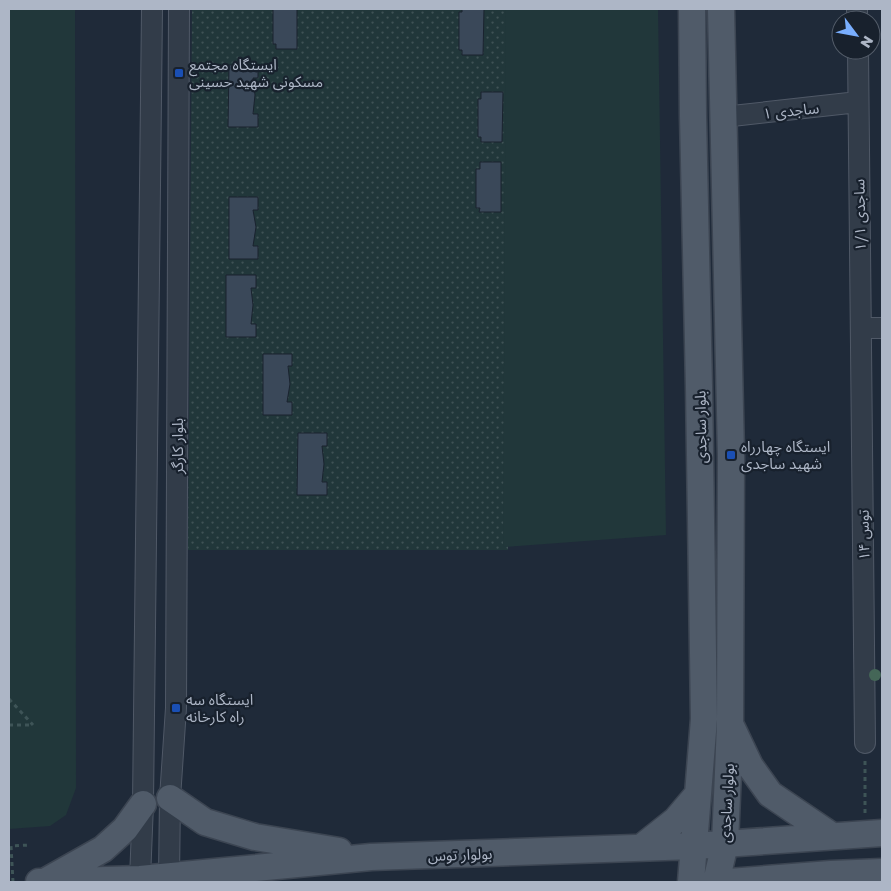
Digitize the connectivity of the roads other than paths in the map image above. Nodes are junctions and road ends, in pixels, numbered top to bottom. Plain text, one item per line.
1 (152, 9) edge
2 (180, 9) edge
3 (692, 9) edge
4 (721, 9) edge
5 (858, 60) edge
6 (858, 102) junction
7 (723, 117) junction
8 (861, 328) junction
9 (882, 328) edge
10 (730, 724) junction
11 (864, 743) road end
12 (698, 794) junction
13 (170, 798) junction
14 (143, 804) junction
15 (874, 834) edge
16 (832, 836) junction
17 (725, 844) junction
18 (694, 846) junction
19 (642, 848) junction
20 (371, 857) junction
21 (882, 872) edge
22 (821, 878) edge
23 (167, 879) edge
24 (140, 881) edge
25 (39, 882) edge
26 (46, 882) edge
27 (691, 882) edge
28 (716, 882) edge
29 (729, 882) edge

1 - 14 street, بلوار کارگر
2 - 13 street, بلوار کارگر
3 - 12 main road, بلوار ساجدی
4 - 7 main road, بلوار ساجدی
5 - 6 street, ساجدی ۱/۱
6 - 7 street, ساجدی ۱
6 - 8 street, ساجدی ۱/۱
7 - 10 main road, بلوار ساجدی
8 - 9 street
8 - 11 street, توس ۱۴
10 - 16 main road
10 - 17 main road, بولوار ساجدی
12 - 18 main road, بلوار ساجدی
12 - 19 main road
13 - 20 main road
13 - 23 street, بلوار کارگر
14 - 24 street, بلوار کارگر
14 - 26 main road
15 - 16 main road, بولوار توس
16 - 17 main road, بولوار توس
17 - 18 main road, بولوار توس
17 - 28 main road, بولوار ساجدی
18 - 19 main road, بولوار توس
18 - 27 main road, بولوار ساجدی
19 - 20 main road, بولوار توس
20 - 23 main road, بولوار توس
21 - 22 main road
22 - 29 main road
23 - 24 main road, بولوار توس
24 - 26 main road, بولوار توس
25 - 26 main road, بولوار توس

